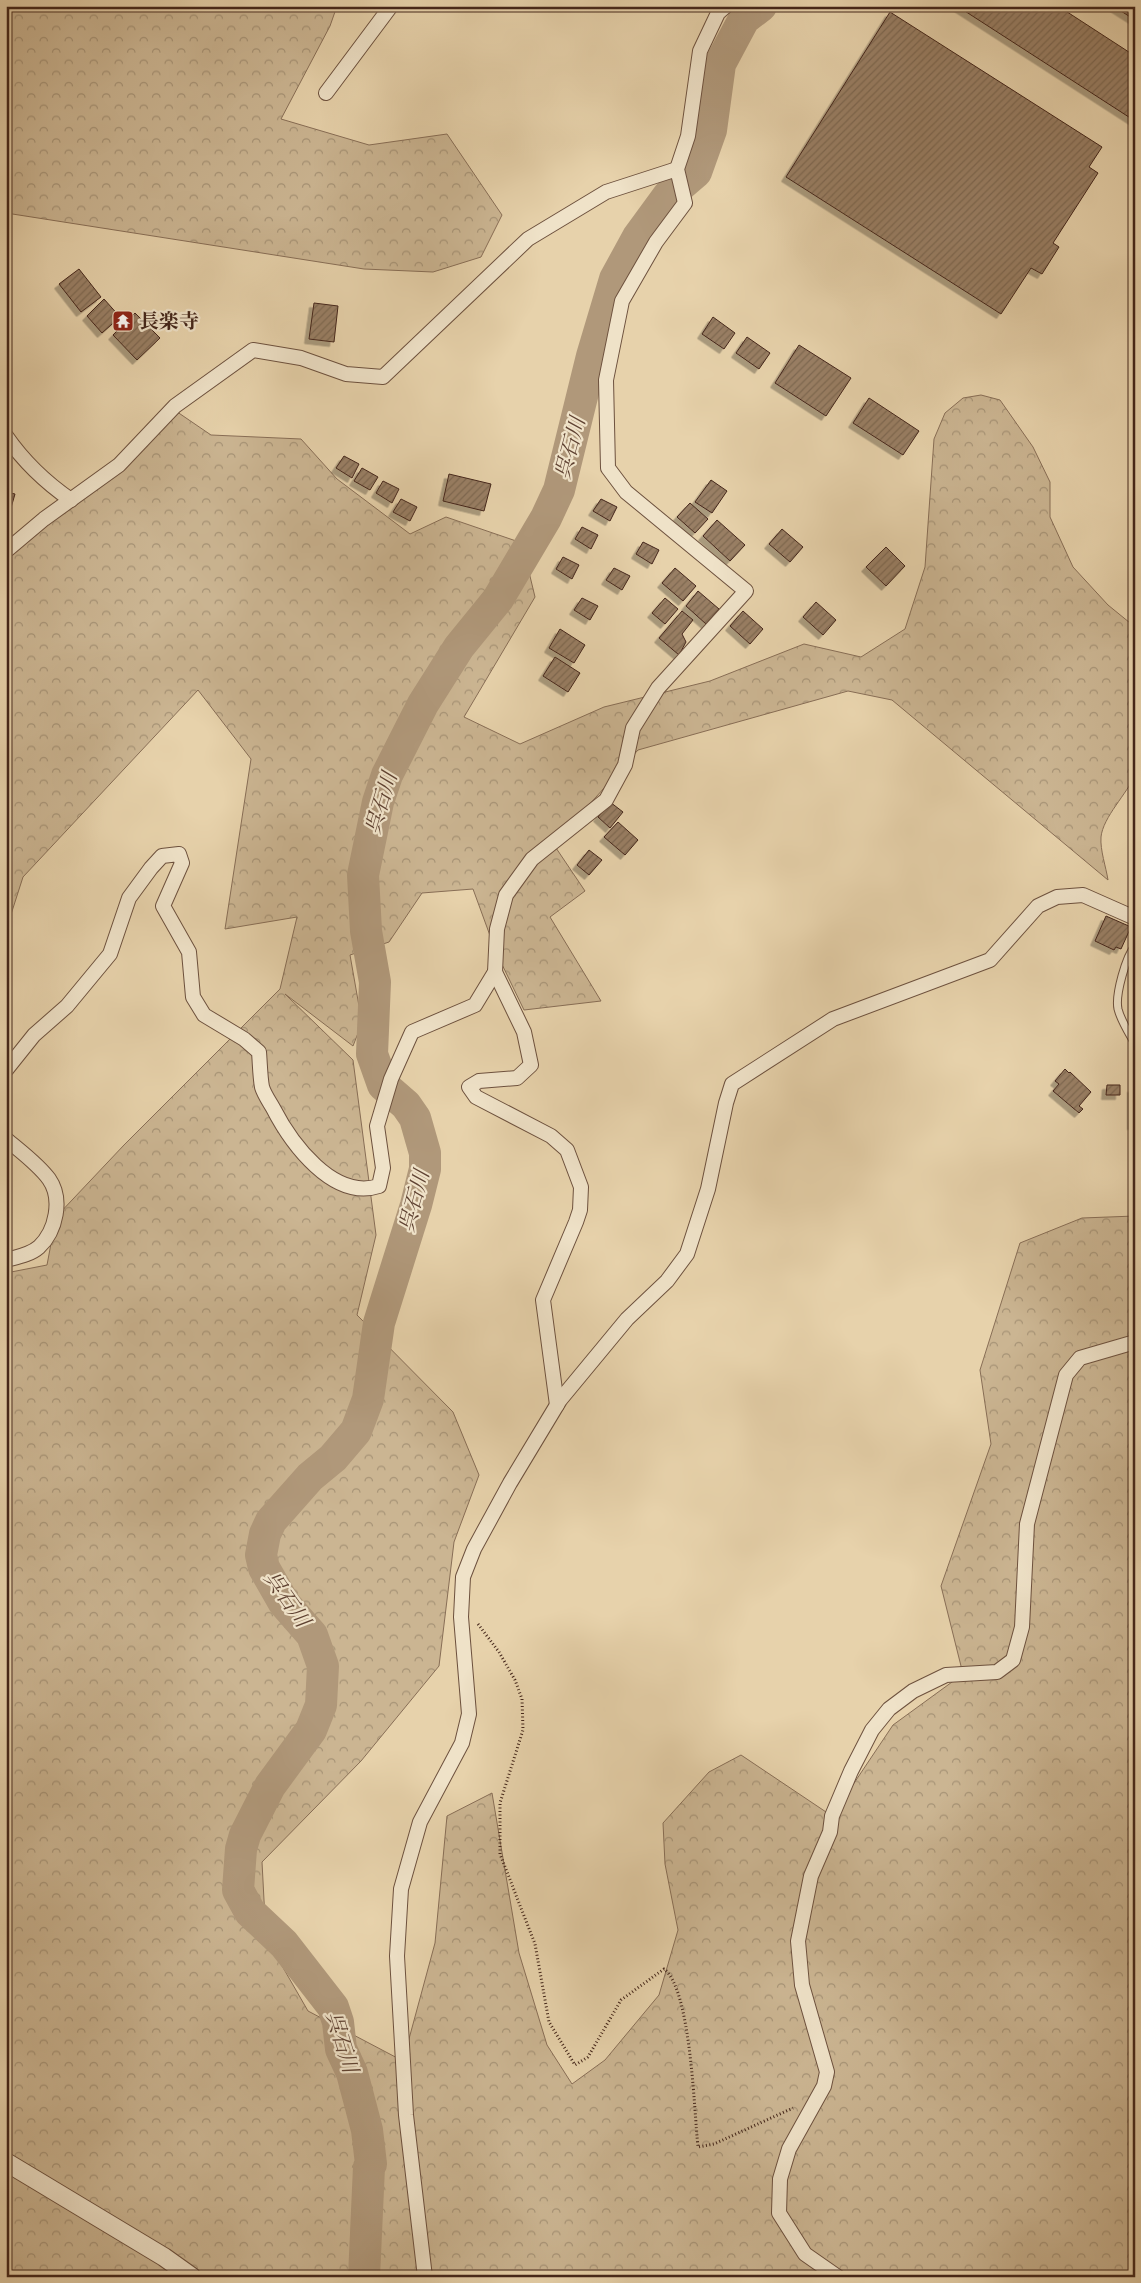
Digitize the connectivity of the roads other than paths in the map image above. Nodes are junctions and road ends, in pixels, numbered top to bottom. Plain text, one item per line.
1 (391, 6) edge
2 (726, 6) edge
3 (326, 93) dead end
4 (678, 171) junction
5 (6, 436) edge
6 (71, 500) junction
7 (6, 551) edge
8 (1135, 918) edge
9 (1135, 946) edge
10 (495, 972) junction
11 (1135, 1044) edge
12 (6, 1070) edge
13 (6, 1139) edge
14 (6, 1260) edge
15 (1135, 1342) edge
16 (557, 1404) junction
17 (6, 2162) edge
18 (192, 2277) edge
19 (425, 2277) edge
20 (838, 2277) edge

1 - 3 street
2 - 4 street
4 - 6 street
4 - 10 street
5 - 6 street
6 - 7 street
8 - 16 street
9 - 11 lane
10 - 12 street
10 - 16 street
13 - 14 street
15 - 20 street
16 - 19 street
17 - 18 street

